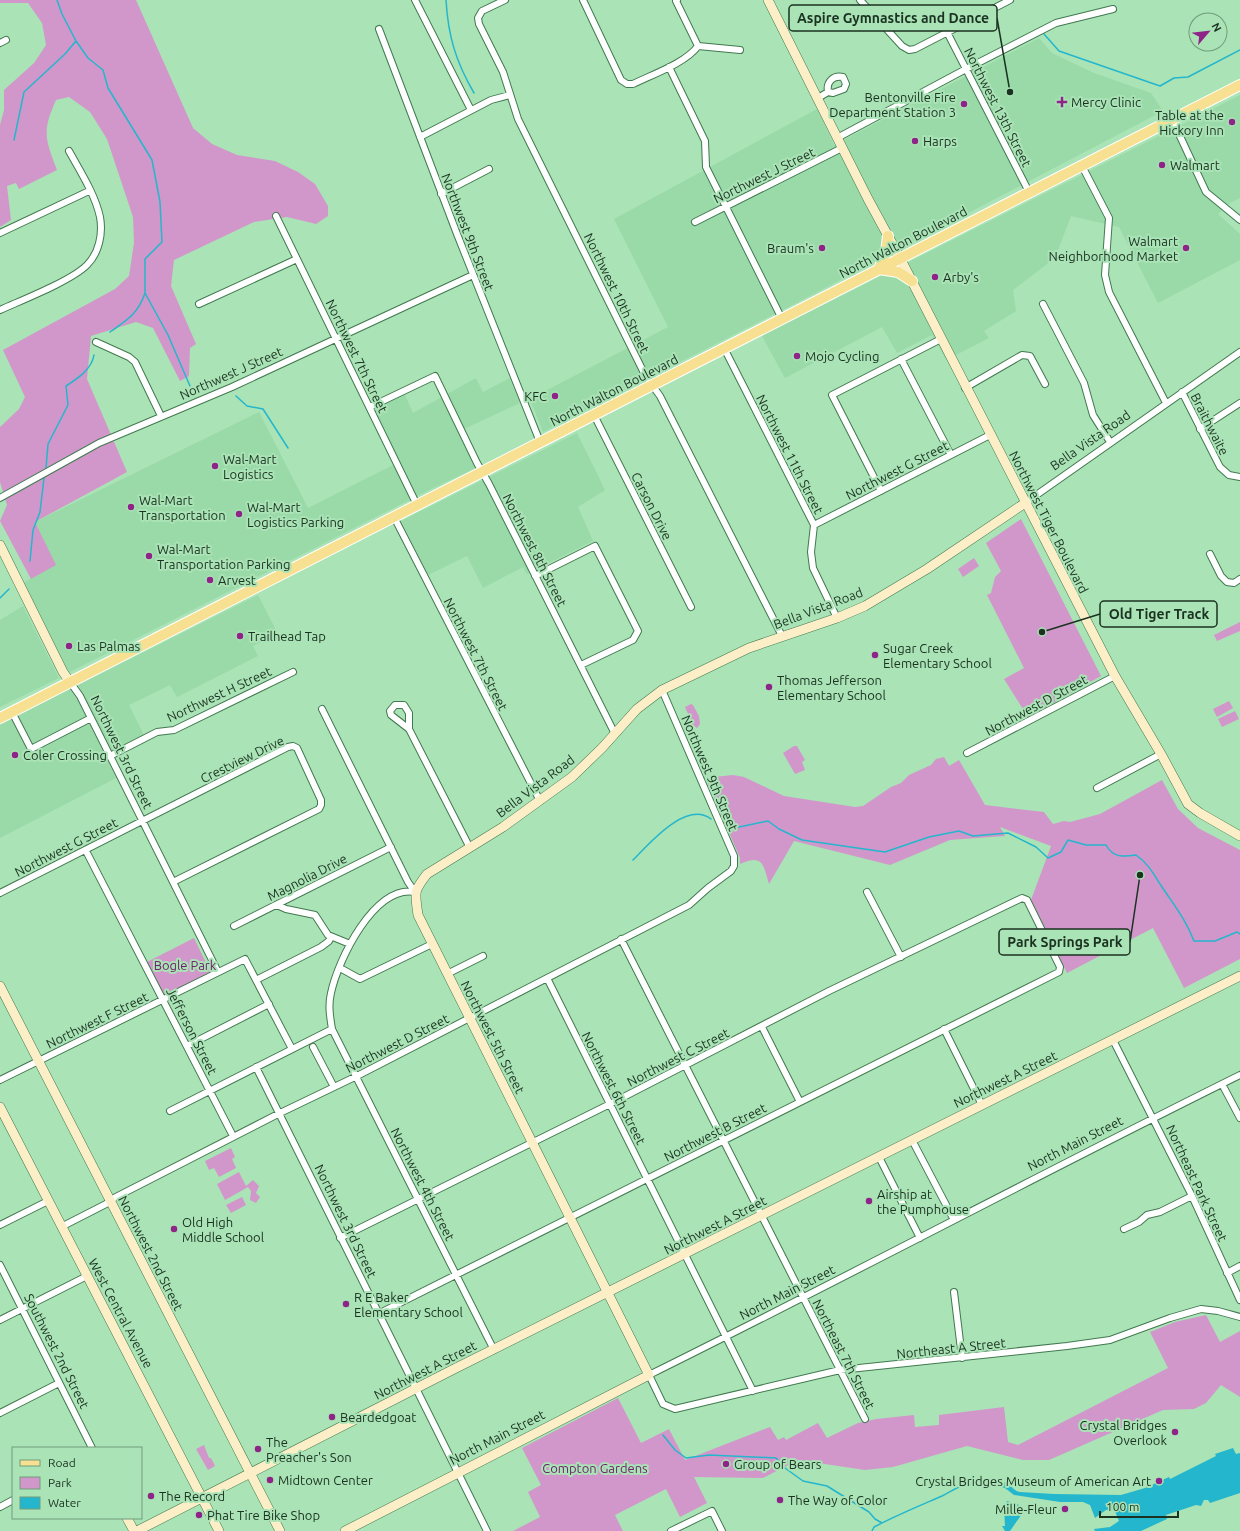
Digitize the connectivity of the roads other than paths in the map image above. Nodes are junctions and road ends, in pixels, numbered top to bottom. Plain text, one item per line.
1 (415, 0) edge
2 (505, 0) edge
3 (583, 0) edge
4 (677, 0) edge
5 (860, 0) edge
6 (1010, 0) edge
7 (770, 1) edge
8 (494, 2) edge
9 (1113, 9) dead end
10 (379, 29) dead end
11 (947, 32) junction
12 (6, 40) dead end
13 (0, 43) edge
14 (698, 46) junction
15 (740, 50) dead end
16 (669, 67) junction
17 (966, 69) junction
18 (1240, 84) edge
19 (828, 92) dead end
20 (510, 95) junction
21 (818, 98) junction
22 (471, 110) junction
23 (1172, 119) junction
24 (420, 137) junction
25 (837, 138) junction
26 (842, 148) junction
27 (69, 151) dead end
28 (1082, 166) junction
29 (489, 169) dead end
30 (90, 191) junction
31 (1029, 192) junction
32 (441, 194) junction
33 (725, 207) junction
34 (276, 216) dead end
35 (1240, 220) edge
36 (695, 222) dead end
37 (0, 233) edge
38 (888, 236) junction
39 (900, 258) junction
40 (297, 259) junction
41 (879, 269) junction
42 (473, 275) junction
43 (912, 281) junction
44 (199, 304) dead end
45 (1043, 304) dead end
46 (0, 309) edge
47 (782, 319) junction
48 (336, 338) junction
49 (941, 339) junction
50 (96, 342) dead end
51 (724, 348) junction
52 (1240, 352) edge
53 (901, 359) junction
54 (1045, 384) dead end
55 (652, 385) junction
56 (966, 388) junction
57 (1182, 392) junction
58 (1166, 403) junction
59 (1240, 403) edge
60 (370, 407) junction
61 (594, 415) junction
62 (161, 416) junction
63 (1200, 429) junction
64 (990, 435) junction
65 (540, 442) junction
66 (1110, 442) junction
67 (951, 456) junction
68 (482, 472) junction
69 (1240, 477) edge
70 (880, 491) junction
71 (0, 498) edge
72 (1025, 503) junction
73 (417, 505) junction
74 (394, 517) junction
75 (814, 525) junction
76 (1, 550) edge
77 (1210, 554) dead end
78 (536, 576) junction
79 (1240, 579) edge
80 (691, 607) dead end
81 (837, 618) junction
82 (782, 636) junction
83 (581, 665) junction
84 (293, 672) dead end
85 (1114, 676) junction
86 (70, 682) junction
87 (662, 690) junction
88 (322, 708) dead end
89 (12, 712) junction
90 (0, 718) edge
91 (91, 718) junction
92 (408, 729) dead end
93 (615, 734) junction
94 (967, 753) dead end
95 (1161, 754) junction
96 (110, 756) junction
97 (1098, 788) dead end
98 (540, 801) junction
99 (142, 821) junction
100 (1240, 836) edge
101 (390, 847) junction
102 (470, 848) junction
103 (86, 850) junction
104 (734, 866) joint
105 (172, 882) junction
106 (415, 892) junction
107 (867, 892) dead end
108 (0, 893) edge
109 (277, 905) junction
110 (234, 926) dead end
111 (332, 937) junction
112 (621, 939) junction
113 (350, 944) junction
114 (432, 944) junction
115 (483, 956) dead end
116 (901, 957) junction
117 (1060, 967) joint
118 (340, 968) junction
119 (218, 972) junction
120 (447, 974) junction
121 (1240, 976) edge
122 (547, 978) junction
123 (256, 980) junction
124 (0, 986) edge
125 (164, 1000) junction
126 (269, 1004) junction
127 (469, 1018) junction
128 (762, 1027) junction
129 (332, 1029) junction
130 (944, 1029) junction
131 (1113, 1040) junction
132 (187, 1046) junction
133 (313, 1047) dead end
134 (292, 1049) junction
135 (38, 1061) junction
136 (686, 1066) junction
137 (256, 1067) junction
138 (1240, 1075) edge
139 (357, 1076) junction
140 (0, 1080) edge
141 (1222, 1084) junction
142 (334, 1087) junction
143 (210, 1091) junction
144 (800, 1102) junction
145 (610, 1104) junction
146 (982, 1105) junction
147 (0, 1107) edge
148 (170, 1111) dead end
149 (278, 1114) junction
150 (1154, 1118) junction
151 (1240, 1118) edge
152 (233, 1136) junction
153 (724, 1140) junction
154 (912, 1140) junction
155 (531, 1142) junction
156 (879, 1157) junction
157 (647, 1178) junction
158 (1192, 1196) junction
159 (418, 1199) junction
160 (109, 1200) junction
161 (48, 1201) junction
162 (762, 1216) junction
163 (569, 1217) junction
164 (954, 1220) junction
165 (0, 1225) edge
166 (61, 1227) junction
167 (1124, 1229) dead end
168 (340, 1238) junction
169 (920, 1238) junction
170 (685, 1254) junction
171 (0, 1265) edge
172 (1240, 1266) edge
173 (1227, 1273) junction
174 (456, 1274) junction
175 (87, 1276) junction
176 (954, 1292) dead end
177 (606, 1293) junction
178 (804, 1298) junction
179 (1240, 1300) edge
180 (22, 1309) junction
181 (378, 1314) junction
182 (1240, 1317) edge
183 (0, 1320) edge
184 (726, 1337) junction
185 (494, 1350) junction
186 (962, 1358) junction
187 (840, 1370) junction
188 (649, 1375) junction
189 (59, 1383) junction
190 (415, 1389) junction
191 (753, 1391) junction
192 (0, 1413) edge
193 (865, 1419) dead end
194 (91, 1447) edge
195 (458, 1472) junction
196 (250, 1474) junction
197 (202, 1498) junction
198 (12, 1500) edge
199 (0, 1506) edge
200 (128, 1519) edge
201 (134, 1531) edge
202 (138, 1531) edge
203 (219, 1531) edge
204 (280, 1531) edge
205 (345, 1531) edge
206 (487, 1531) edge
207 (671, 1531) edge
208 (722, 1531) edge

1 - 22 street
2 - 8 street
3 - 16 street
4 - 14 street
5 - 11 street
6 - 11 street
7 - 21 street, Northwest Tiger Boulevard
8 - 20 street, Northwest 10th Street
9 - 17 street
10 - 24 street, Northwest 9th Street
11 - 17 street, Northwest 13th Street
12 - 13 street
14 - 15 street
14 - 16 street
16 - 33 street
17 - 25 street
17 - 31 street, Northwest 13th Street
18 - 23 main road, North Walton Boulevard
19 - 21 street
20 - 22 street
20 - 55 street, Northwest 10th Street
21 - 25 street, Northwest Tiger Boulevard
22 - 24 street
23 - 28 main road, North Walton Boulevard
23 - 35 street
24 - 32 street, Northwest 9th Street
25 - 26 street, Northwest Tiger Boulevard
26 - 33 street, Northwest J Street
26 - 38 street, Northwest Tiger Boulevard
27 - 30 street
28 - 31 main road, North Walton Boulevard
28 - 58 street
29 - 32 street
30 - 37 street
30 - 46 street
31 - 39 main road, North Walton Boulevard
32 - 42 street, Northwest 9th Street
33 - 36 street, Northwest J Street
33 - 47 street
34 - 40 street, Northwest 7th Street
38 - 39 street, Northwest Tiger Boulevard
38 - 41 main road
39 - 41 main road, North Walton Boulevard
39 - 43 street, Northwest Tiger Boulevard
40 - 44 street
40 - 48 street, Northwest 7th Street
41 - 43 main road
41 - 47 main road, North Walton Boulevard
42 - 48 street, Northwest J Street
42 - 65 street, Northwest 9th Street
43 - 49 street, Northwest Tiger Boulevard
45 - 66 street
47 - 51 main road, North Walton Boulevard
48 - 60 street, Northwest 7th Street
48 - 62 street, Northwest J Street
49 - 53 street
49 - 56 street, Northwest Tiger Boulevard
50 - 62 street
51 - 55 main road, North Walton Boulevard
51 - 75 street, Northwest 11th Street
52 - 57 street, Bella Vista Road
53 - 67 street
53 - 70 street
54 - 56 street
55 - 61 main road, North Walton Boulevard
55 - 82 street, Northwest 10th Street
56 - 64 street, Northwest Tiger Boulevard
57 - 58 street, Bella Vista Road
57 - 63 street, Braithwaite
58 - 66 street, Bella Vista Road
59 - 63 street
60 - 68 street, Northwest 8th Street
60 - 73 street, Northwest 7th Street
61 - 65 main road, North Walton Boulevard
61 - 80 street, Carson Drive
62 - 71 street, Northwest J Street
63 - 69 street, Braithwaite
64 - 67 street, Northwest G Street
64 - 72 street, Northwest Tiger Boulevard
65 - 68 main road, North Walton Boulevard
66 - 72 street, Bella Vista Road
67 - 70 street, Northwest G Street
68 - 73 main road, North Walton Boulevard
68 - 78 street, Northwest 8th Street
70 - 75 street, Northwest G Street
72 - 81 street, Bella Vista Road
72 - 85 street, Northwest Tiger Boulevard
73 - 74 main road, North Walton Boulevard
74 - 86 main road, North Walton Boulevard
74 - 98 street, Northwest 7th Street
75 - 81 street, Northwest 11th Street
76 - 86 street, Northwest 3rd Street
77 - 79 street
78 - 83 street, Northwest 8th Street
78 - 83 street
81 - 82 street, Bella Vista Road
82 - 87 street, Bella Vista Road
83 - 93 street, Northwest 8th Street
84 - 96 street, Northwest H Street
85 - 94 street, Northwest D Street
85 - 95 street, Northwest Tiger Boulevard
86 - 89 main road, North Walton Boulevard
86 - 91 street, Northwest 3rd Street
87 - 93 street, Bella Vista Road
87 - 104 street, Northwest 9th Street
88 - 101 street, Northwest 5th Street
89 - 90 main road, North Walton Boulevard
89 - 91 street
91 - 96 street, Northwest 3rd Street
92 - 102 street
93 - 98 street, Bella Vista Road
95 - 97 street
95 - 100 street, Northwest Tiger Boulevard
96 - 99 street, Northwest 3rd Street
98 - 102 street, Bella Vista Road
99 - 103 street, Northwest G Street
99 - 105 street, Northwest 3rd Street
99 - 105 street, Crestview Drive
101 - 106 street, Northwest 5th Street
101 - 109 street, Magnolia Drive
102 - 106 street, Bella Vista Road
103 - 108 street, Northwest G Street
103 - 125 street, Jefferson Street
104 - 112 street, Northwest D Street
105 - 119 street, Northwest 3rd Street
106 - 113 street
106 - 114 street, Northwest 5th Street
107 - 116 street
109 - 110 street, Magnolia Drive
109 - 111 street
111 - 113 street
111 - 123 street
112 - 122 street, Northwest D Street
112 - 136 street
113 - 118 street
114 - 118 street
114 - 120 street, Northwest 5th Street
115 - 120 street
116 - 117 street, Northwest C Street
116 - 128 street, Northwest C Street
117 - 130 street, Northwest B Street
118 - 129 street
119 - 123 street, Northwest F Street
119 - 125 street, Northwest F Street
120 - 127 street, Northwest 5th Street
121 - 131 street, Northwest A Street
122 - 127 street, Northwest D Street
122 - 145 street, Northwest 6th Street
123 - 126 street
124 - 135 street, Northwest 2nd Street
125 - 132 street, Jefferson Street
125 - 135 street, Northwest F Street
126 - 132 street
126 - 134 street
127 - 139 street, Northwest D Street
127 - 155 street, Northwest 5th Street
128 - 136 street, Northwest C Street
128 - 144 street
129 - 134 street
129 - 139 street, Northwest 4th Street
130 - 144 street, Northwest B Street
130 - 146 street
131 - 146 street, Northwest A Street
131 - 150 street, Northeast Park Street
132 - 143 street, Jefferson Street
133 - 142 street
134 - 137 street
135 - 140 street, Northwest F Street
135 - 160 street, Northwest 2nd Street
136 - 145 street, Northwest C Street
136 - 153 street
137 - 143 street
137 - 149 street, Northwest 3rd Street
138 - 141 street, North Main Street
139 - 142 street, Northwest D Street
139 - 159 street, Northwest 4th Street
141 - 150 street, North Main Street
141 - 151 street
142 - 149 street, Northwest D Street
143 - 148 street
143 - 152 street, Jefferson Street
144 - 153 street, Northwest B Street
145 - 155 street, Northwest C Street
145 - 157 street, Northwest 6th Street
146 - 154 street, Northwest A Street
147 - 161 street, West Central Avenue
149 - 152 street, Northwest D Street
149 - 168 street, Northwest 3rd Street
150 - 158 street, Northeast Park Street
150 - 164 street, North Main Street
152 - 160 street, Northwest D Street
153 - 157 street, Northwest B Street
153 - 162 street
154 - 156 street, Northwest A Street
154 - 164 street
155 - 159 street, Northwest C Street
155 - 163 street, Northwest 5th Street
156 - 162 street, Northwest A Street
156 - 169 street
157 - 163 street, Northwest B Street
157 - 170 street, Northwest 6th Street
158 - 167 street
158 - 173 street, Northeast Park Street
159 - 168 street, Northwest C Street
159 - 174 street, Northwest 4th Street
160 - 166 street, Northwest D Street
160 - 196 street, Northwest 2nd Street
161 - 165 street
161 - 166 street, West Central Avenue
162 - 170 street, Northwest A Street
162 - 178 street
163 - 174 street, Northwest B Street
163 - 177 street, Northwest 5th Street
164 - 169 street, North Main Street
166 - 175 street, West Central Avenue
168 - 181 street, Northwest 3rd Street
169 - 178 street, North Main Street
170 - 177 street, Northwest A Street
170 - 184 street, Northwest 6th Street
171 - 180 street, Southwest 2nd Street
172 - 173 street
173 - 179 street, Northeast Park Street
174 - 181 street, Northwest B Street
174 - 185 street, Northwest 4th Street
175 - 180 street
175 - 197 street, West Central Avenue
176 - 186 street
177 - 185 street, Northwest A Street
177 - 188 street, Northwest 5th Street
178 - 184 street, North Main Street
178 - 187 street, Northeast 7th Street
180 - 183 street
180 - 189 street, Southwest 2nd Street
181 - 190 street, Northwest 3rd Street
182 - 186 street, Northeast A Street
184 - 188 street, North Main Street
184 - 191 street, Northwest 6th Street
185 - 190 street, Northwest A Street
186 - 187 street, Northeast A Street
187 - 191 street, Northeast A Street
187 - 193 street, Northeast 7th Street
188 - 191 street, Northeast A Street
188 - 195 street, North Main Street
189 - 192 street
189 - 194 street, Southwest 2nd Street
190 - 195 street, Northwest 3rd Street
190 - 196 street, Northwest A Street
195 - 205 street, North Main Street
195 - 206 street, Northwest 3rd Street
196 - 197 street, Northwest A Street
196 - 204 street, Northwest 2nd Street
197 - 202 street, Northwest A Street
197 - 203 street, West Central Avenue
198 - 199 street
200 - 201 street
207 - 208 street

